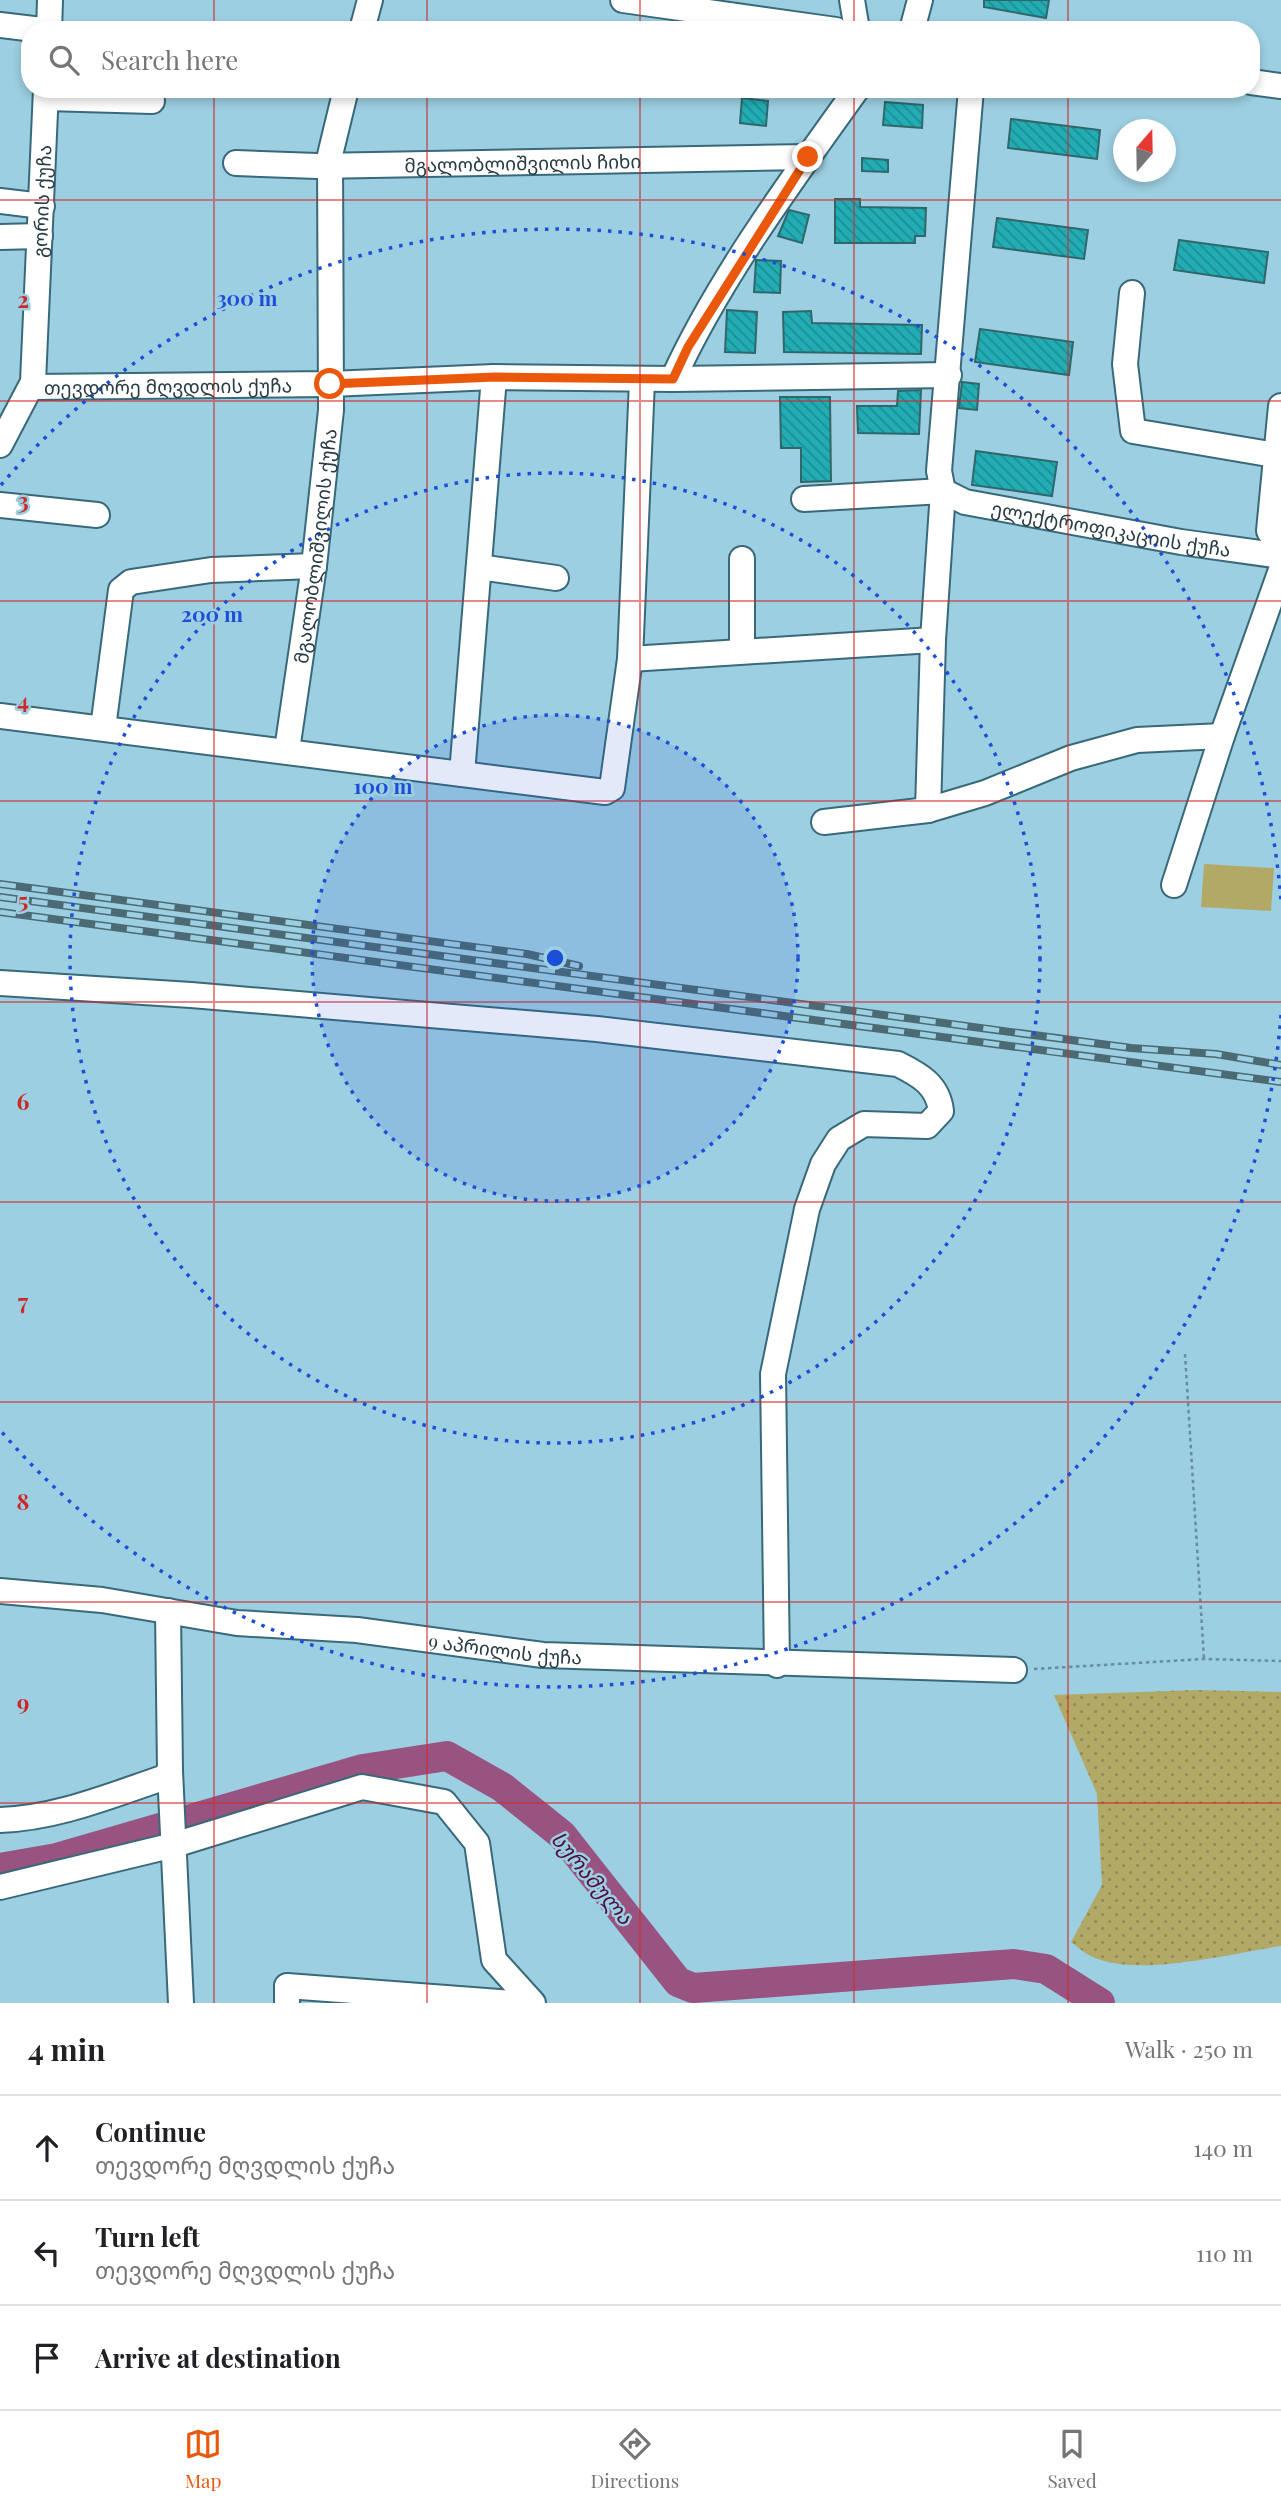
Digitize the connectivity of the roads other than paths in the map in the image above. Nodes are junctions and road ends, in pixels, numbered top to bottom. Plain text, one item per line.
1 (50, 0) edge
2 (370, 0) edge
3 (623, 0) edge
4 (852, 0) edge
5 (920, 0) edge
6 (677, 3) edge
7 (49, 21) edge
8 (364, 21) edge
9 (783, 21) edge
10 (856, 21) edge
11 (914, 21) edge
12 (0, 25) edge
13 (21, 28) edge
14 (1260, 83) edge
15 (1281, 86) edge
16 (46, 98) edge
17 (107, 98) edge
18 (344, 98) edge
19 (851, 98) edge
20 (970, 98) edge
21 (152, 101) dead end
22 (808, 157) junction
23 (236, 163) dead end
24 (330, 164) junction
25 (0, 201) edge
26 (42, 206) junction
27 (40, 236) junction
28 (0, 237) edge
29 (1132, 293) dead end
30 (949, 375) junction
31 (495, 377) junction
32 (673, 379) junction
33 (642, 381) junction
34 (330, 384) junction
35 (32, 387) junction
36 (1281, 406) edge
37 (0, 444) edge
38 (1278, 456) edge
39 (943, 491) junction
40 (804, 499) dead end
41 (0, 505) edge
42 (97, 516) dead end
43 (1281, 550) edge
44 (1281, 556) edge
45 (742, 558) dead end
46 (314, 566) junction
47 (479, 567) junction
48 (1281, 570) edge
49 (556, 578) dead end
50 (933, 640) junction
51 (742, 651) junction
52 (630, 659) junction
53 (0, 716) edge
54 (103, 728) junction
55 (1222, 736) junction
56 (287, 750) junction
57 (462, 774) junction
58 (928, 810) junction
59 (824, 822) dead end
60 (1174, 885) dead end
61 (0, 983) edge
62 (0, 1591) edge
63 (168, 1611) junction
64 (777, 1665) junction
65 (1014, 1670) road end
66 (172, 1776) junction
67 (0, 1820) edge
68 (174, 1845) junction
69 (0, 1887) edge
70 (181, 2003) edge
71 (288, 2003) edge
72 (513, 2003) edge
73 (533, 2003) edge

1 - 7 street
2 - 8 street
3 - 6 street
4 - 10 street
5 - 11 street
6 - 9 street
12 - 13 street
14 - 15 street
16 - 26 street, გორის ქუჩა
17 - 21 street
18 - 24 street, მგალობლიშვილის ქუჩა
19 - 22 street
20 - 30 street
22 - 24 street, მგალობლიშვილის ჩიხი
22 - 32 street
23 - 24 street, მგალობლიშვილის ჩიხი
24 - 34 street, მგალობლიშვილის ქუჩა
25 - 26 street
26 - 27 street, გორის ქუჩა
27 - 28 street
27 - 35 street, გორის ქუჩა
29 - 38 street
30 - 32 street
30 - 39 street
31 - 33 street, თევდორე მღვდლის ქუჩა
31 - 34 street, თევდორე მღვდლის ქუჩა
31 - 47 street
32 - 33 street, თევდორე მღვდლის ქუჩა
33 - 52 street
34 - 35 street, თევდორე მღვდლის ქუჩა
34 - 46 street, მგალობლიშვილის ქუჩა
35 - 37 street
36 - 38 street
38 - 43 street
39 - 40 street
39 - 44 street, ელექტროფიკაციის ქუჩა
39 - 50 street
41 - 42 street
45 - 51 street
46 - 54 street
46 - 56 street, მგალობლიშვილის ქუჩა
47 - 49 street
47 - 57 street
48 - 55 street
50 - 51 street
50 - 58 street
51 - 52 street
52 - 57 street
53 - 54 street
54 - 56 street
55 - 58 street
55 - 60 street
56 - 57 street
58 - 59 street
61 - 64 street
62 - 63 street, 9 აპრილის ქუჩა
63 - 64 street, 9 აპრილის ქუჩა
63 - 66 street
64 - 65 street, 9 აპრილის ქუჩა
66 - 67 street
66 - 68 street
68 - 69 street
68 - 70 street
68 - 73 street
71 - 72 street

